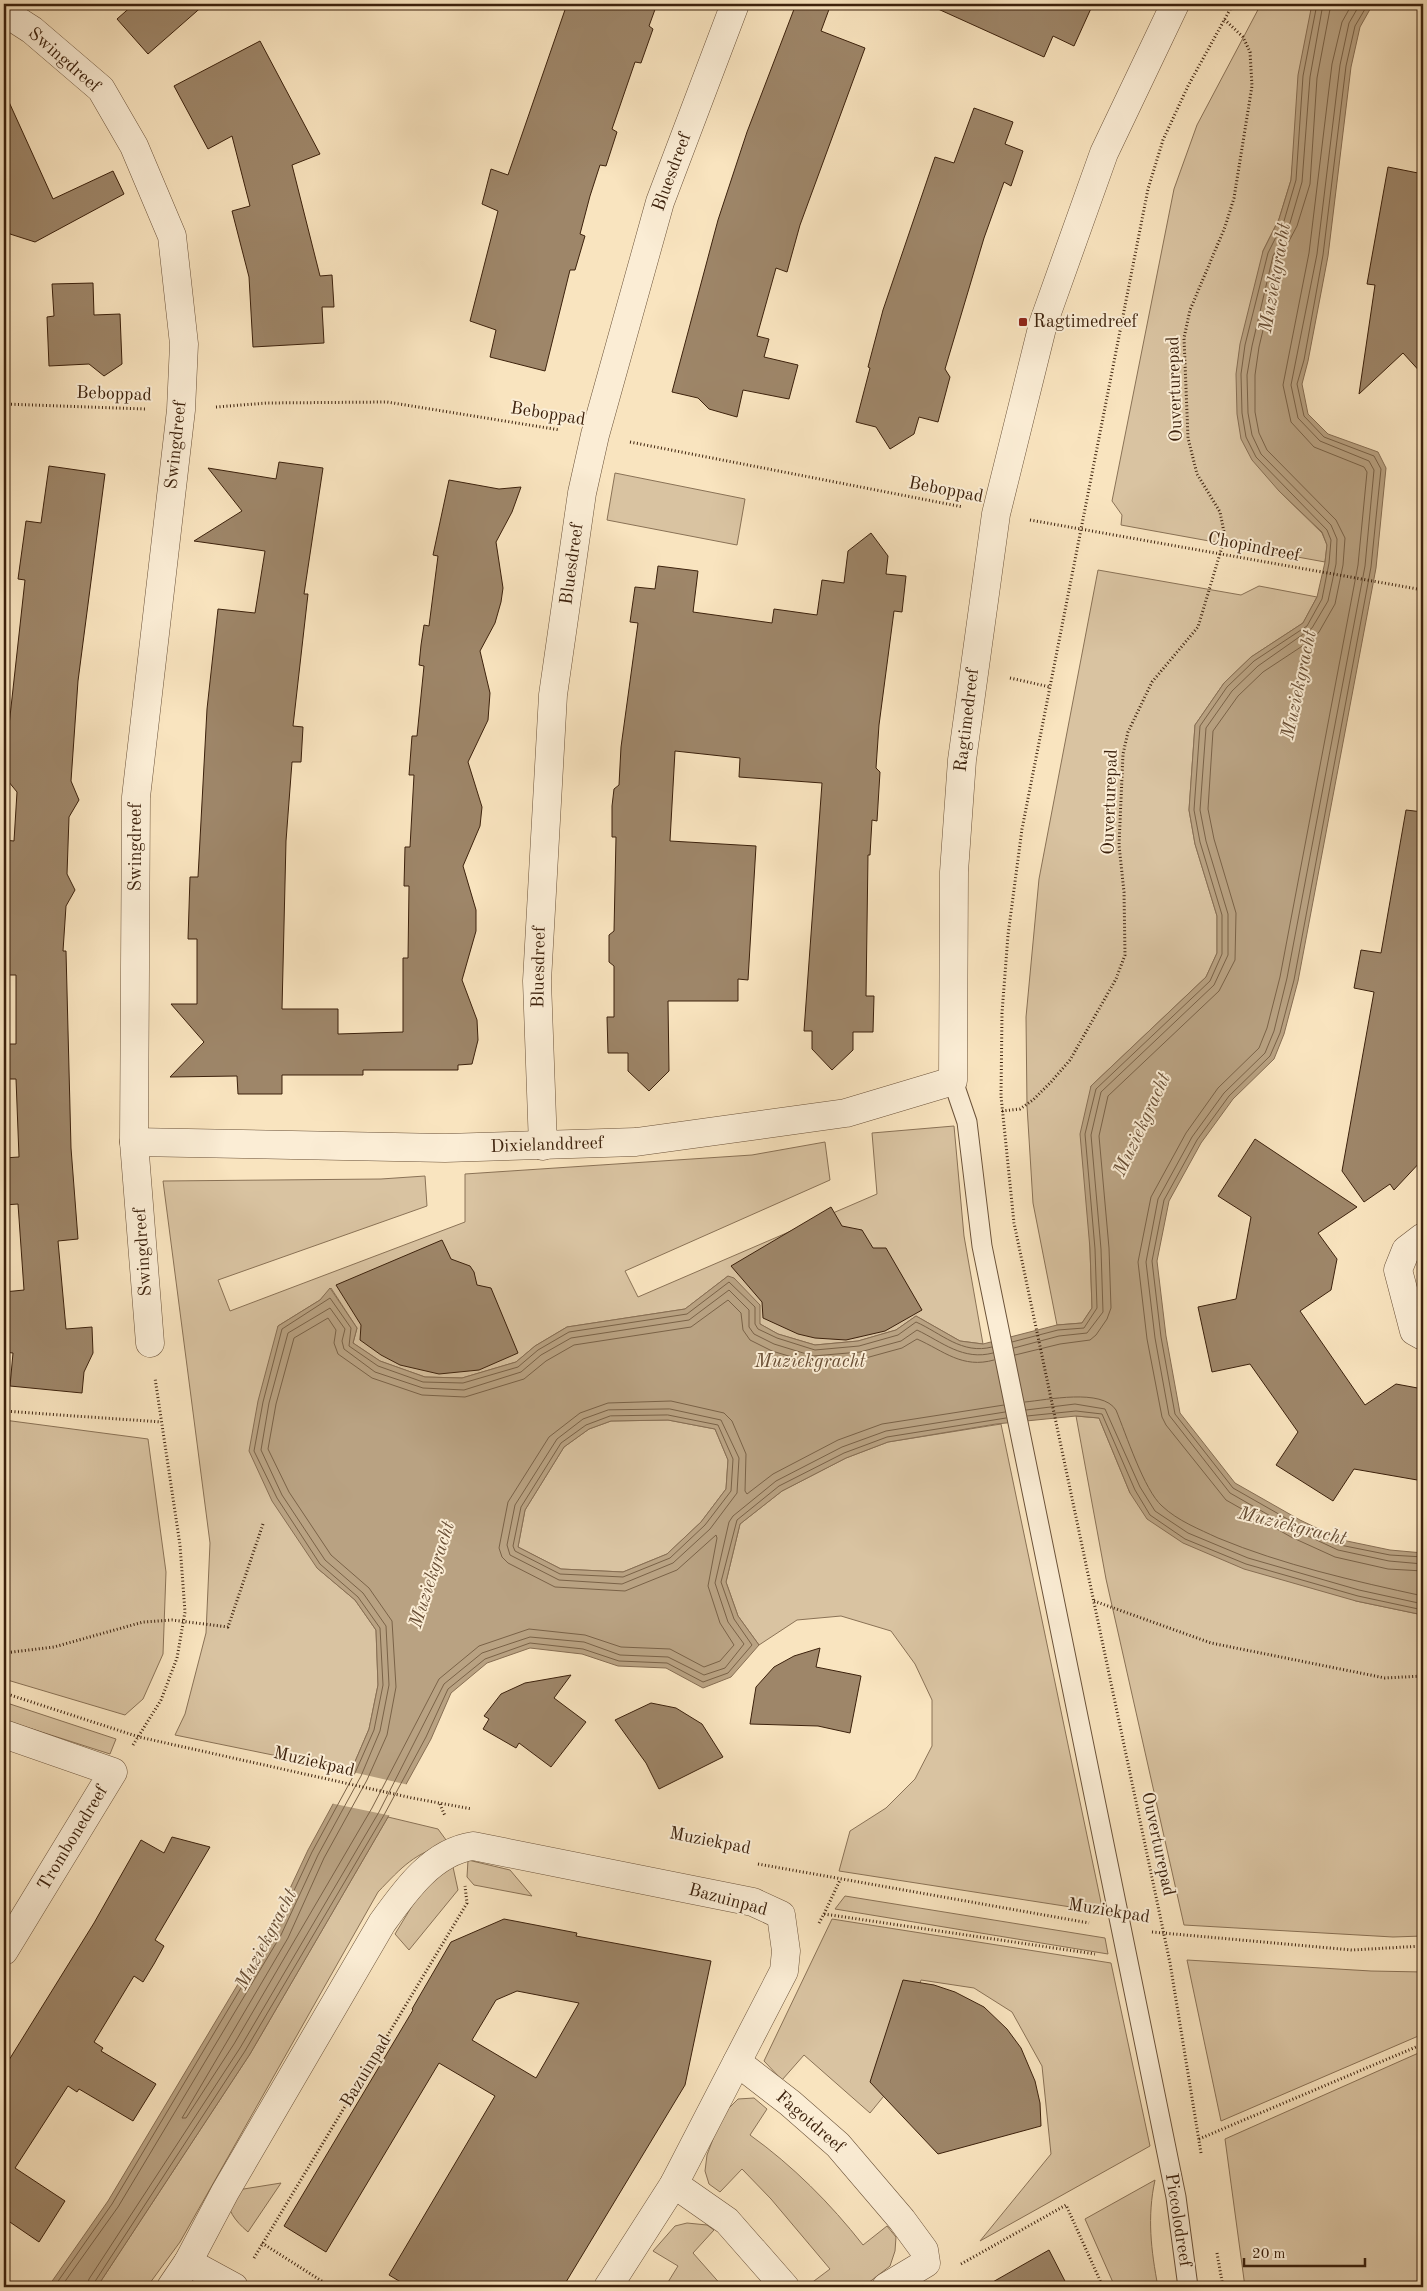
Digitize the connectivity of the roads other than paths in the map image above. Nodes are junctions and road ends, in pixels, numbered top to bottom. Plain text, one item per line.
1 (735, 4) edge
2 (1175, 4) edge
3 (4, 12) edge
4 (953, 1081) junction
5 (134, 1142) junction
6 (543, 1146) junction
7 (1423, 1237) edge
8 (1423, 1336) edge
9 (150, 1343) road end
10 (4, 1734) edge
11 (4, 1951) edge
12 (737, 2062) junction
13 (674, 2184) junction
14 (188, 2262) junction
15 (242, 2276) edge
16 (171, 2287) edge
17 (608, 2287) edge
18 (785, 2287) edge
19 (886, 2287) edge
20 (1188, 2287) edge

1 - 6 street, Bluesdreef
2 - 4 street, Ragtimedreef
3 - 5 street, Swingdreef
4 - 6 street, Dixielanddreef
4 - 20 lane, Piccolodreef
5 - 6 street, Dixielanddreef
5 - 9 street, Swingdreef
7 - 8 street
10 - 11 street, Trombonedreef
12 - 13 street
12 - 14 street, Bazuinpad
12 - 19 street, Fagotdreef
13 - 17 street
13 - 18 street
14 - 15 street
14 - 16 street

